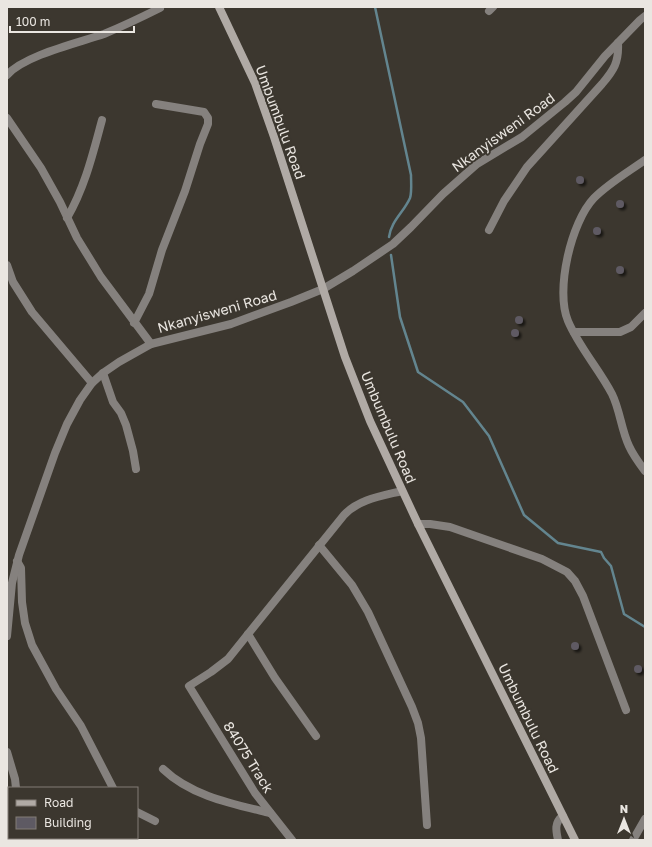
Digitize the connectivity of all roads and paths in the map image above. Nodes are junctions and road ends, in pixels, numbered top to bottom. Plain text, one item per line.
1 (219, 7) edge
2 (160, 8) dead end
3 (645, 16) edge
4 (618, 43) junction
5 (7, 75) edge
6 (156, 104) dead end
7 (7, 118) edge
8 (102, 120) dead end
9 (645, 160) edge
10 (67, 218) junction
11 (490, 230) dead end
12 (7, 266) edge
13 (323, 289) junction
14 (645, 313) edge
15 (134, 323) junction
16 (574, 332) junction
17 (150, 344) junction
18 (103, 373) junction
19 (92, 383) junction
20 (136, 469) dead end
21 (645, 471) edge
22 (402, 491) junction
23 (418, 524) junction
24 (319, 545) junction
25 (17, 561) junction
26 (248, 634) junction
27 (7, 636) edge
28 (626, 710) dead end
29 (316, 736) dead end
30 (7, 752) edge
31 (163, 769) dead end
32 (16, 787) edge
33 (112, 787) edge
34 (138, 812) edge
35 (270, 813) junction
36 (563, 816) junction
37 (645, 819) edge
38 (155, 821) dead end
39 (427, 825) dead end
40 (292, 840) edge
41 (558, 840) edge
42 (575, 840) edge
43 (633, 840) edge

1 - 13 main road, Umbumbulu Road
2 - 5 street
3 - 4 street, Nkanyisweni Road
4 - 11 street
4 - 13 street, Nkanyisweni Road
6 - 15 street
7 - 10 street
8 - 10 street
9 - 16 street
10 - 15 street
12 - 19 street
13 - 17 street, Nkanyisweni Road
13 - 22 main road, Umbumbulu Road
14 - 16 street
15 - 17 street
16 - 21 street
17 - 18 street, Nkanyisweni Road
18 - 19 street, Nkanyisweni Road
18 - 20 street
19 - 25 street, Nkanyisweni Road
22 - 23 main road, Umbumbulu Road
22 - 24 street
23 - 28 street
23 - 36 main road, Umbumbulu Road
24 - 26 street
24 - 39 street
25 - 27 street, Nkanyisweni Road
25 - 33 street
26 - 29 street
26 - 35 street, 84075 Track
30 - 32 street
31 - 35 street
34 - 38 street
35 - 40 street, 84075 Track
36 - 41 street
36 - 42 main road, Umbumbulu Road
37 - 43 street

